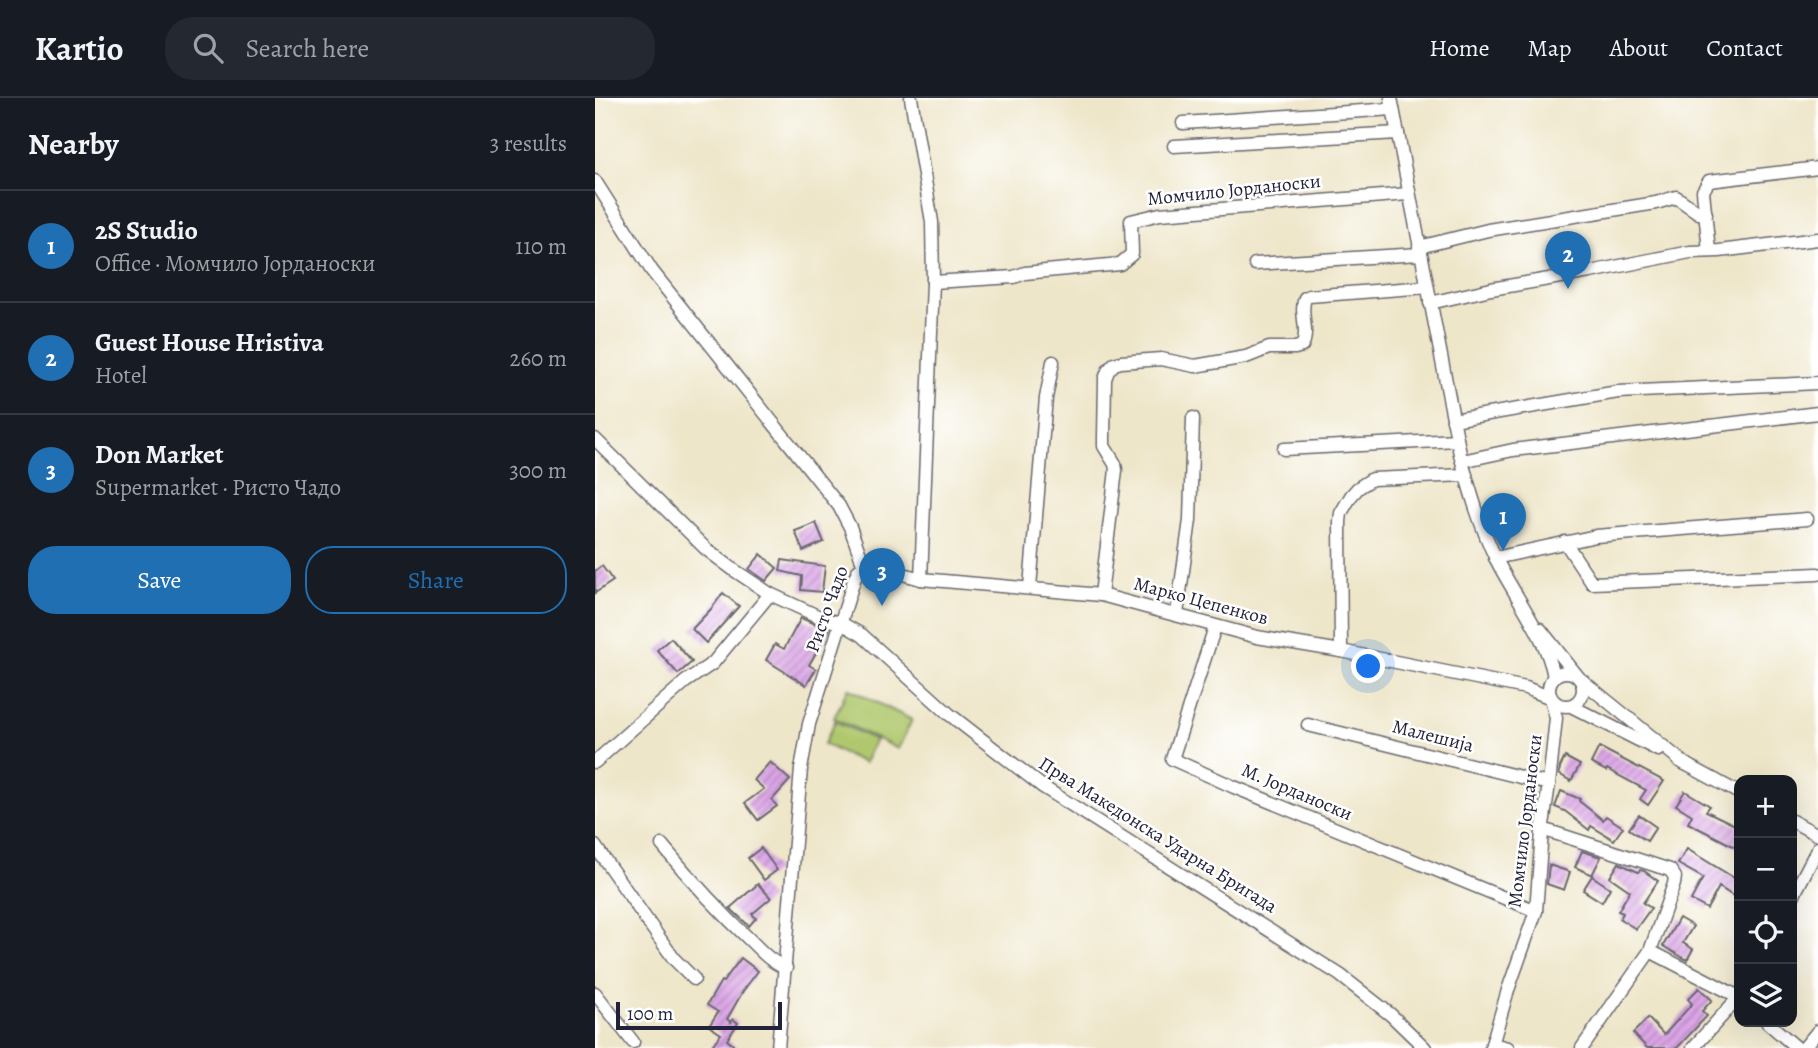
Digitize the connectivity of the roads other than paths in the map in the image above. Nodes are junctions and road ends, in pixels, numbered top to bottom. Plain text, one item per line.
1 (911, 98) edge
2 (1392, 103) edge
3 (1183, 123) dead end
4 (1398, 133) junction
5 (1174, 146) dead end
6 (1818, 168) edge
7 (595, 181) edge
8 (1408, 194) junction
9 (1706, 214) junction
10 (1818, 239) edge
11 (1419, 250) junction
12 (1709, 251) junction
13 (1255, 264) dead end
14 (933, 282) junction
15 (1427, 287) junction
16 (1430, 303) junction
17 (1052, 362) dead end
18 (1818, 383) edge
19 (1818, 413) edge
20 (1193, 418) dead end
21 (1453, 420) junction
22 (595, 439) edge
23 (1457, 440) junction
24 (1284, 449) dead end
25 (1462, 461) junction
26 (1466, 475) junction
27 (1807, 519) dead end
28 (1565, 542) junction
29 (1495, 558) junction
30 (864, 566) junction
31 (1818, 574) edge
32 (921, 579) junction
33 (1030, 587) junction
34 (770, 594) junction
35 (1101, 595) junction
36 (1177, 614) junction
37 (1529, 619) junction
38 (841, 623) junction
39 (1215, 627) junction
40 (1341, 651) junction
41 (1579, 678) junction
42 (1552, 679) junction
43 (1526, 688) junction
44 (1551, 698) junction
45 (1568, 706) junction
46 (1556, 718) junction
47 (1308, 725) dead end
48 (595, 762) edge
49 (1685, 764) junction
50 (1549, 784) junction
51 (1734, 790) edge
52 (1797, 824) edge
53 (1542, 829) junction
54 (1818, 835) edge
55 (662, 845) dead end
56 (595, 846) edge
57 (1818, 848) edge
58 (1797, 888) edge
59 (1536, 911) junction
60 (1650, 951) junction
61 (786, 968) junction
62 (694, 979) dead end
63 (595, 993) edge
64 (1734, 994) edge
65 (1734, 1003) edge
66 (1773, 1027) edge
67 (1818, 1031) edge
68 (633, 1042) dead end
69 (1491, 1046) edge
70 (778, 1048) edge
71 (1425, 1048) edge
72 (1508, 1048) edge
73 (1582, 1048) edge
74 (1693, 1048) edge
75 (1797, 1048) edge
76 (1804, 1048) edge

1 - 14 street
2 - 3 street
2 - 4 street
4 - 5 street
4 - 8 street
6 - 9 street
7 - 30 street, Ристо Чадо
8 - 11 street
8 - 14 street, Момчило Јорданоски
9 - 11 street
9 - 12 street
10 - 12 street
11 - 13 street
11 - 15 street
12 - 16 street
14 - 32 street
15 - 16 street
15 - 35 street
16 - 21 street
17 - 33 street
18 - 21 street
19 - 25 street
20 - 36 street
21 - 23 street
22 - 34 street, Прва Македонска Ударна Бригада
23 - 24 street
23 - 25 street
25 - 26 street
26 - 29 street
26 - 40 street
27 - 28 street
28 - 29 street
28 - 31 street
29 - 37 street
30 - 32 street, Марко Цепенков
30 - 38 street, Ристо Чадо
32 - 33 street, Марко Цепенков
33 - 35 street, Марко Цепенков
34 - 38 street, Прва Македонска Ударна Бригада
34 - 48 street
35 - 36 street, Марко Цепенков
36 - 39 street, Марко Цепенков
37 - 41 street
37 - 42 street
38 - 61 street, Ристо Чадо
38 - 71 street, Прва Македонска Ударна Бригада
39 - 40 street, Марко Цепенков
39 - 59 street, М. Јорданоски
40 - 43 street, Марко Цепенков
41 - 42 street
41 - 45 street
41 - 49 street
42 - 43 street
42 - 44 street
43 - 44 street
44 - 45 street
44 - 46 street
45 - 46 street
45 - 49 street
46 - 50 street, Момчило Јорданоски
47 - 50 street, Малешија
49 - 51 street
50 - 53 street, Момчило Јорданоски
52 - 54 street
53 - 59 street, Момчило Јорданоски
53 - 60 street
55 - 61 street
56 - 62 street
57 - 58 street
59 - 69 street, Момчило Јорданоски
60 - 64 street
60 - 73 street
61 - 70 street, Ристо Чадо
63 - 68 street
65 - 74 street
66 - 75 street
67 - 76 street
69 - 72 street

